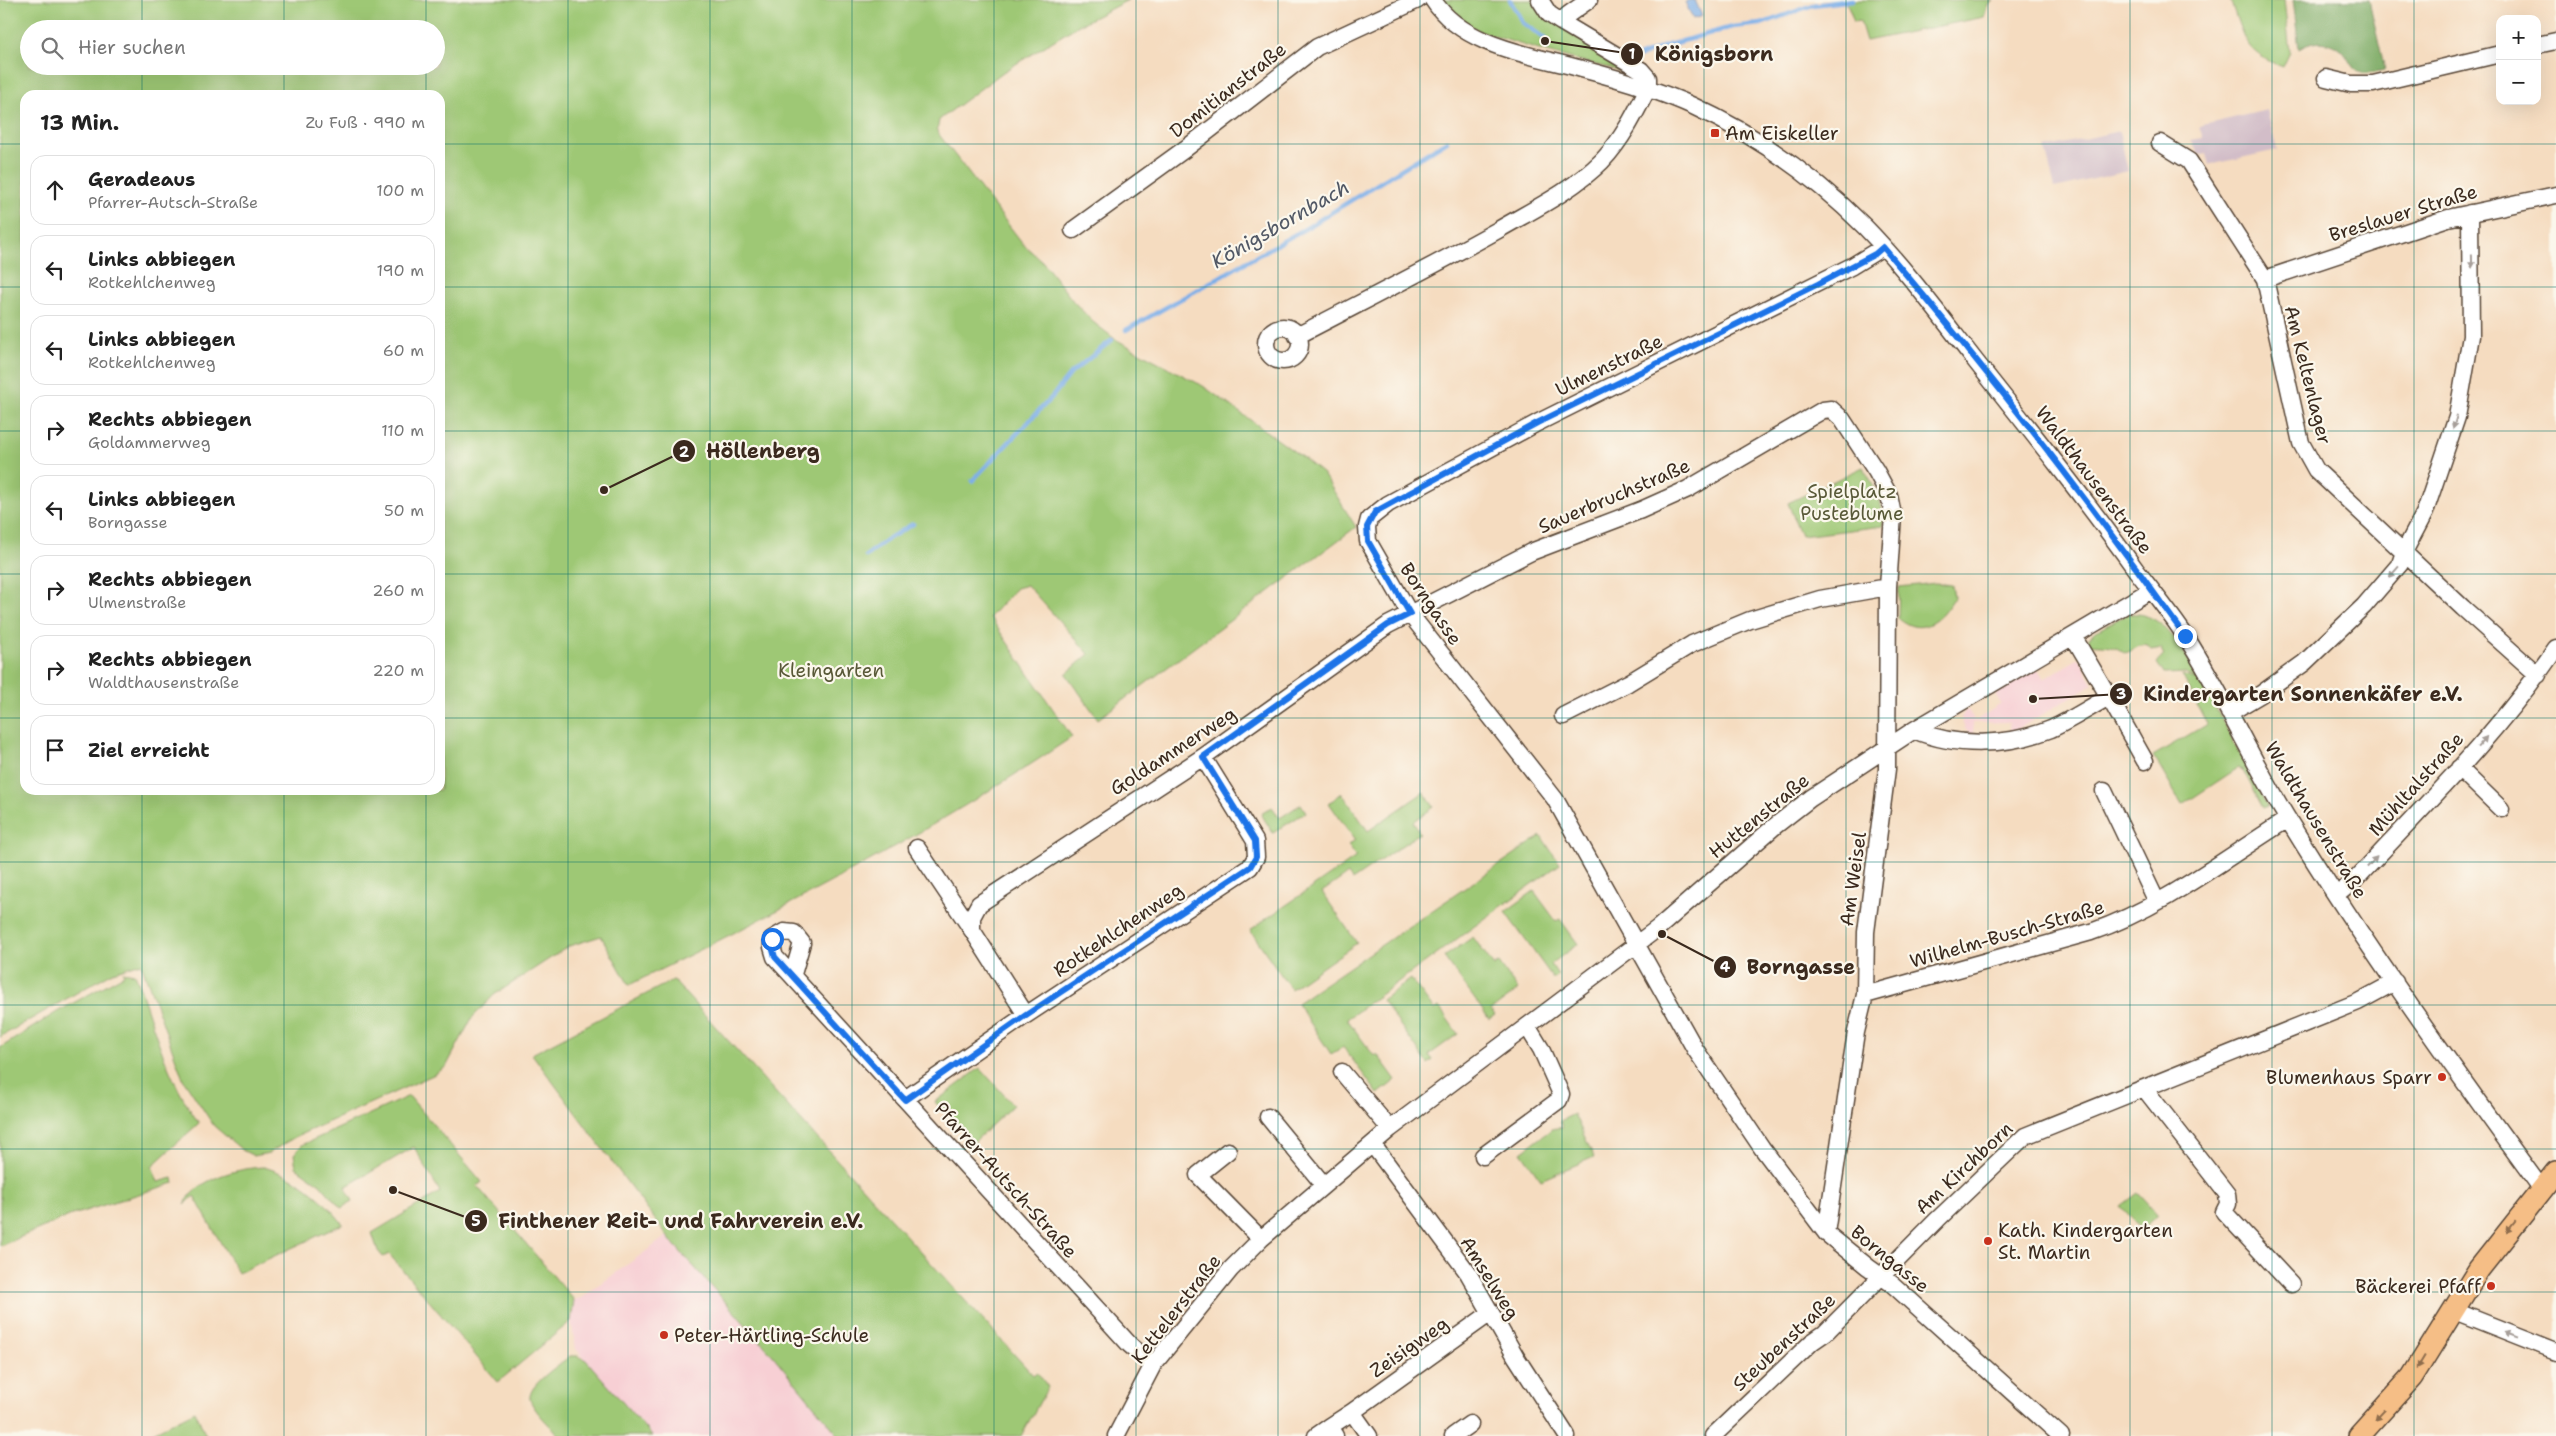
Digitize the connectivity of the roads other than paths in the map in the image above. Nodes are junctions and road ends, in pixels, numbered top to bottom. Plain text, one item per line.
1 (1418, 0) edge
2 (1432, 0) edge
3 (1540, 0) edge
4 (1589, 0) edge
5 (1561, 22) junction
6 (2556, 41) edge
7 (2541, 44) edge
8 (2496, 55) edge
9 (2326, 78) dead end
10 (1648, 88) junction
11 (2160, 143) dead end
12 (2556, 195) edge
13 (2470, 213) junction
14 (1073, 230) dead end
15 (1883, 247) junction
16 (2265, 279) junction
17 (1297, 336) dead end
18 (1830, 409) joint
19 (1367, 534) joint
20 (2404, 552) junction
21 (1888, 587) junction
22 (2151, 590) junction
23 (1410, 614) junction
24 (2073, 636) junction
25 (2556, 648) edge
26 (2538, 675) junction
27 (2109, 697) junction
28 (2229, 713) junction
29 (1563, 716) dead end
30 (1914, 730) junction
31 (1888, 747) junction
32 (1203, 757) junction
33 (2146, 761) dead end
34 (2459, 768) junction
35 (2104, 791) dead end
36 (2502, 809) dead end
37 (2288, 818) junction
38 (917, 848) dead end
39 (2336, 895) junction
40 (2157, 902) junction
41 (972, 930) junction
42 (1637, 944) junction
43 (793, 974) dead end
44 (2395, 982) junction
45 (1865, 995) junction
46 (1026, 1015) junction
47 (1527, 1026) junction
48 (1342, 1072) dead end
49 (2144, 1088) junction
50 (905, 1100) junction
51 (1268, 1117) dead end
52 (1390, 1129) junction
53 (1373, 1145) junction
54 (1228, 1151) dead end
55 (1483, 1156) dead end
56 (2556, 1172) edge
57 (1323, 1184) junction
58 (2541, 1188) junction
59 (1826, 1233) junction
60 (1261, 1239) junction
61 (1881, 1276) junction
62 (2292, 1284) dead end
63 (2452, 1310) junction
64 (1489, 1314) junction
65 (2556, 1351) edge
66 (1153, 1365) junction
67 (1352, 1412) junction
68 (1470, 1424) dead end
69 (1327, 1433) edge
70 (1116, 1436) edge
71 (1369, 1436) edge
72 (1453, 1436) edge
73 (1567, 1436) edge
74 (1714, 1436) edge
75 (2062, 1436) edge
76 (2359, 1436) edge

1 - 14 street, Domitianstraße
2 - 10 street, Waldthausenstraße
3 - 5 street
4 - 5 street
5 - 10 street
6 - 7 street
8 - 9 street
10 - 15 street, Waldthausenstraße
10 - 17 street
11 - 16 street, Am Keltenlager
12 - 13 street, Breslauer Straße
13 - 16 street, Breslauer Straße
13 -> 20 street
15 - 19 street, Ulmenstraße
15 - 22 street, Waldthausenstraße
16 - 20 street, Am Keltenlager
18 - 21 street, Am Weisel
18 - 23 street, Sauerbruchstraße
19 - 23 street, Borngasse
20 - 26 street, Am Keltenlager
20 -> 28 street
21 - 29 street
21 - 31 street, Am Weisel
22 - 24 street, Huttenstraße
22 - 28 street, Waldthausenstraße
23 - 32 street, Goldammerweg
23 - 42 street, Borngasse
24 - 27 street
24 - 30 street, Huttenstraße
25 - 26 street, Mühltalstraße
34 -> 26 street, Mühltalstraße
27 - 30 street
27 - 33 street
28 - 37 street, Waldthausenstraße
30 - 31 street, Huttenstraße
31 - 42 street, Huttenstraße
31 - 45 street, Am Weisel
32 - 41 street, Goldammerweg
32 - 46 street, Rotkehlchenweg
34 - 36 street
39 -> 34 street, Mühltalstraße
35 - 40 street
37 - 39 street, Waldthausenstraße
37 - 40 street, Wilhelm-Busch-Straße
38 - 41 street
39 - 44 street, Waldthausenstraße
40 - 45 street, Wilhelm-Busch-Straße
41 - 46 street
42 - 47 street, Kettelerstraße
42 - 59 street, Borngasse
43 - 50 street, Pfarrer-Autsch-Straße
44 - 49 street, Am Kirchborn
44 - 58 street, Waldthausenstraße
45 - 59 street, Am Weisel
46 - 50 street, Rotkehlchenweg
47 - 52 street, Kettelerstraße
47 - 55 street
48 - 52 street
49 - 61 street, Am Kirchborn
49 - 62 street
50 - 66 street, Pfarrer-Autsch-Straße
51 - 57 street
52 - 53 street, Kettelerstraße
53 - 57 street, Kettelerstraße
53 - 64 street, Amselweg
54 - 60 street
56 - 58 main road
57 - 60 street, Kettelerstraße
58 -> 63 main road
59 - 61 street, Borngasse
60 - 66 street, Kettelerstraße
61 - 74 street, Steubenstraße
61 - 75 street, Borngasse
65 -> 63 street
63 -> 76 main road
64 - 67 street, Zeisigweg
64 - 73 street, Amselweg
66 - 70 street, Kettelerstraße
67 - 69 street, Zeisigweg
67 - 71 street
68 - 72 street

